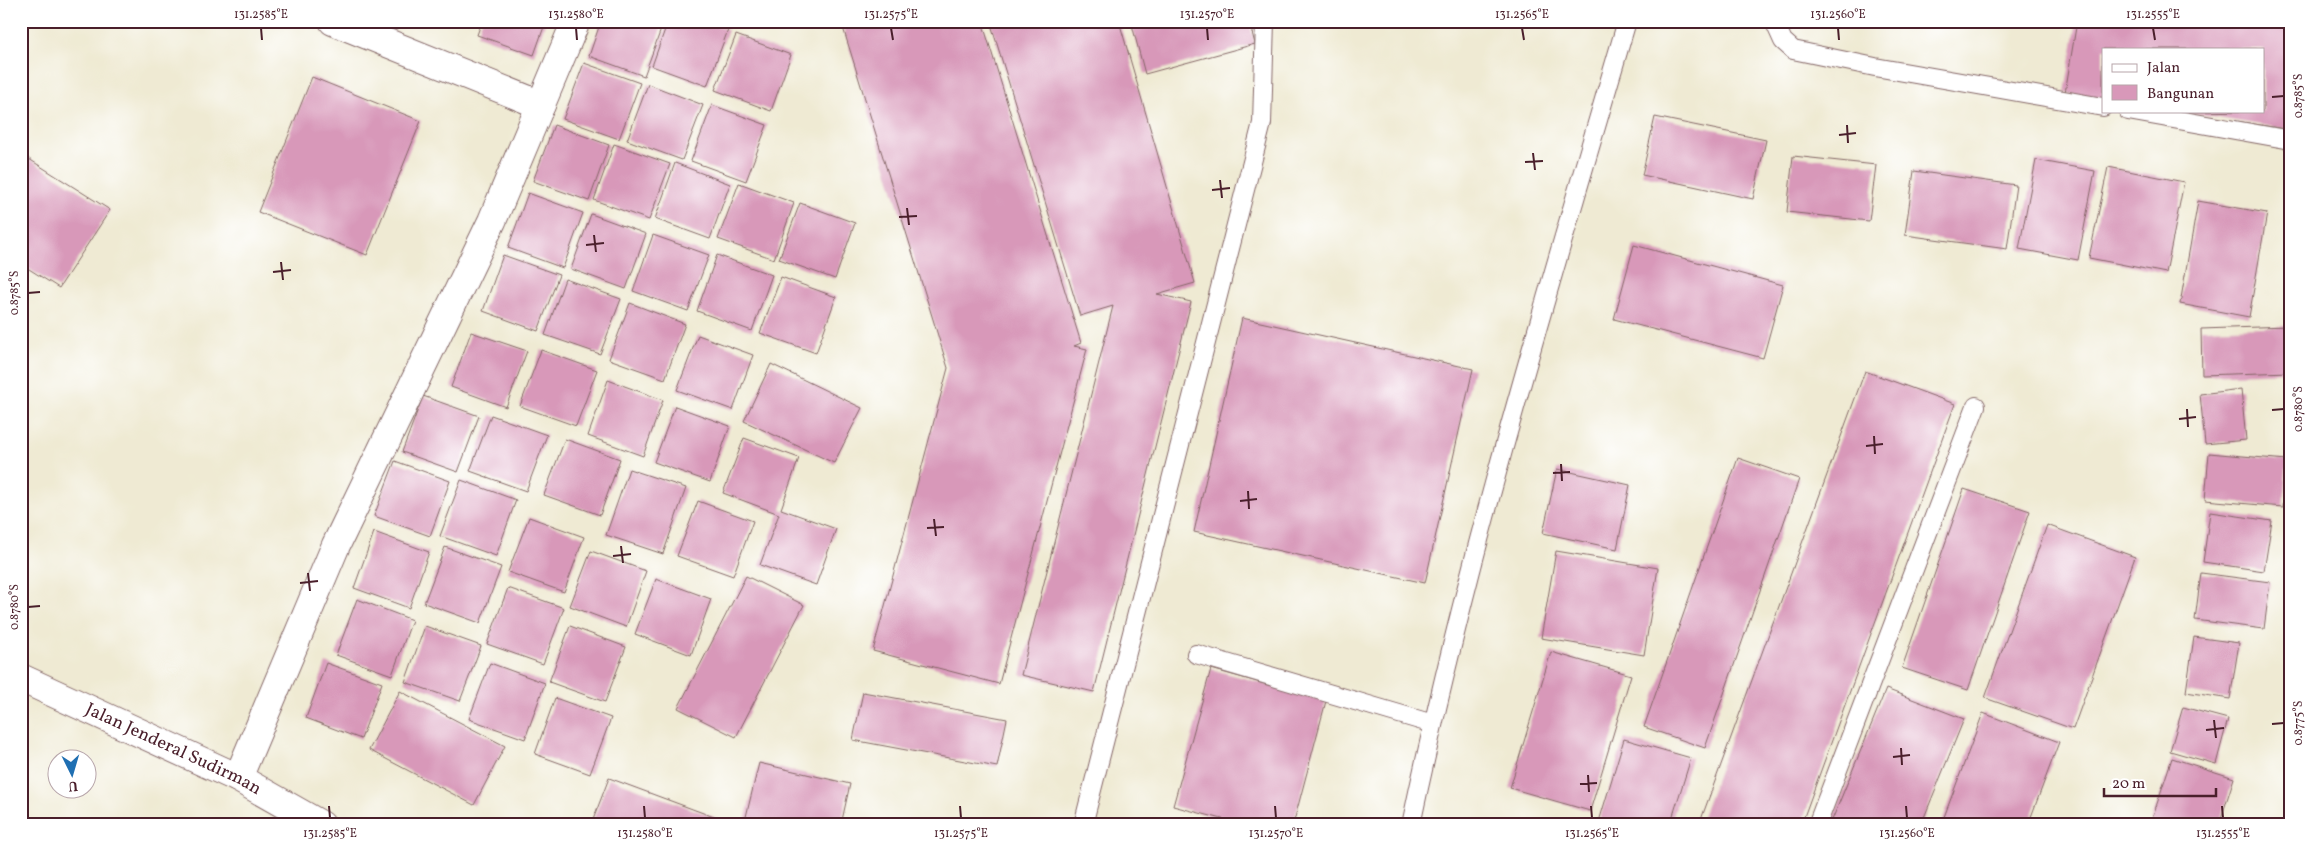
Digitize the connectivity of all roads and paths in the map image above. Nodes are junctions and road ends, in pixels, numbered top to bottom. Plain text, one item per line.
1 (333, 21) edge
2 (576, 21) edge
3 (1264, 21) edge
4 (1627, 21) edge
5 (1774, 21) edge
6 (541, 105) junction
7 (2102, 107) edge
8 (2134, 112) edge
9 (2291, 140) edge
10 (1976, 406) dead end
11 (1196, 654) dead end
12 (21, 678) edge
13 (1433, 724) junction
14 (238, 778) junction
15 (321, 825) edge
16 (1083, 825) edge
17 (1411, 825) edge
18 (1817, 825) edge

1 - 6 street
2 - 6 street
3 - 16 lane
4 - 13 lane
5 - 7 lane
6 - 14 street
8 - 9 lane
10 - 18 lane
11 - 13 lane
12 - 14 street, Jalan Jenderal Sudirman
13 - 17 lane
14 - 15 street, Jalan Jenderal Sudirman

